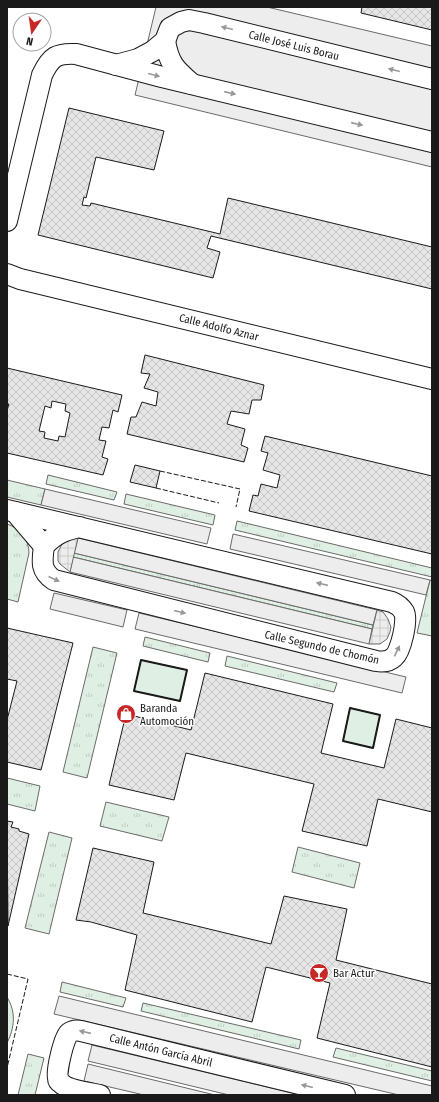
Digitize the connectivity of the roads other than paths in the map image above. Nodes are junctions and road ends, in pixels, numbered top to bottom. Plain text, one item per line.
1 (165, 41) junction
2 (116, 65) junction
3 (432, 79) edge
4 (192, 84) junction
5 (432, 142) edge
6 (7, 221) edge
7 (7, 274) edge
8 (432, 379) edge
9 (11, 511) edge
10 (80, 527) junction
11 (44, 546) junction
12 (100, 1095) edge
13 (345, 1095) edge

1 - 2 street, Calle José Luis Borau
3 -> 1 street, Calle José Luis Borau
1 - 4 street
2 -> 4 street
2 - 6 street
4 -> 5 street
7 - 8 street, Calle Adolfo Aznar
9 - 10 street, Calle Segundo de Chomón
9 - 11 street, Calle Segundo de Chomón
10 - 11 street, Calle Segundo de Chomón
11 -> 10 street, Calle Segundo de Chomón
13 -> 12 street, Calle Antón García Abril

